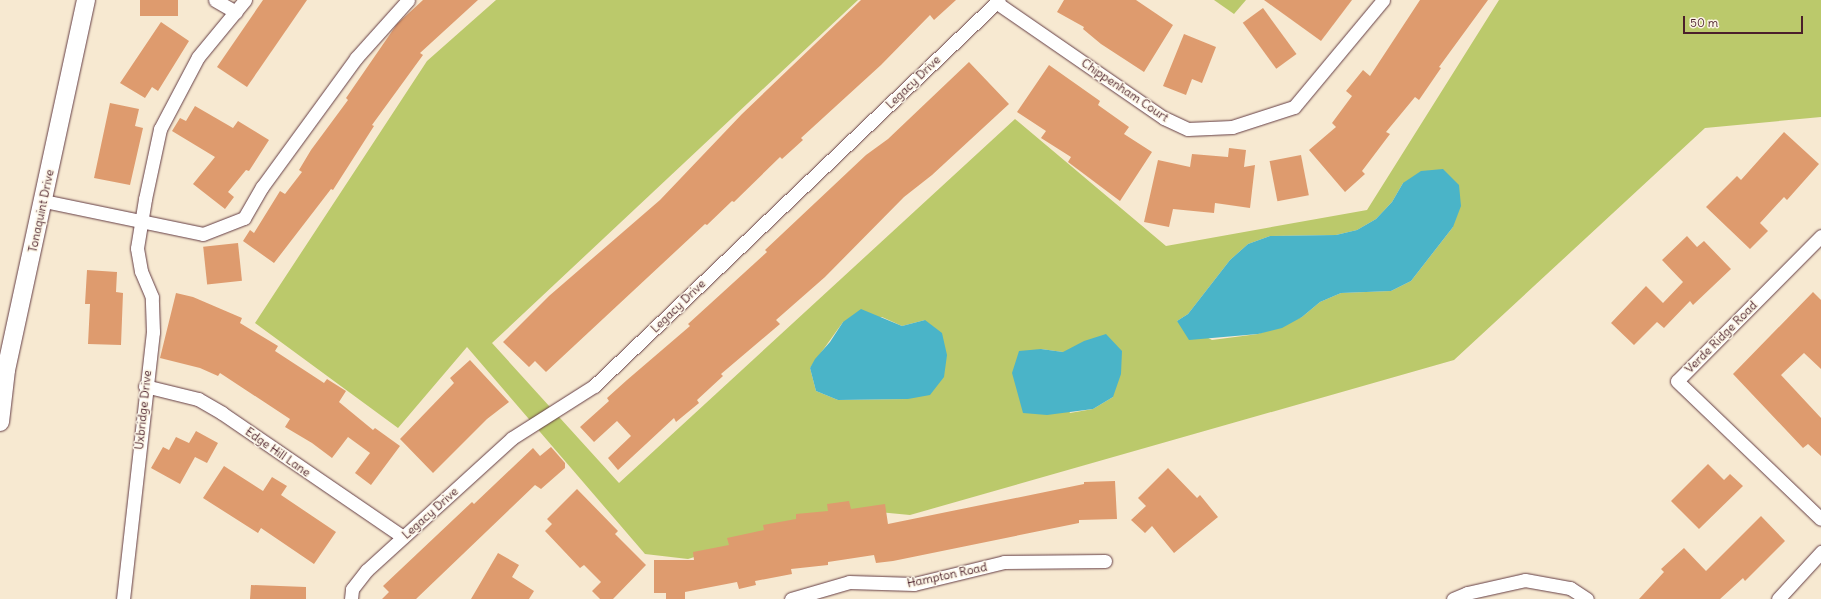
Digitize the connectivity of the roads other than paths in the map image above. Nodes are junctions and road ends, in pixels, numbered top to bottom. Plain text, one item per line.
1 (86, 0) edge
2 (215, 0) edge
3 (245, 0) edge
4 (408, 0) edge
5 (1383, 0) edge
6 (998, 1) edge
7 (236, 12) junction
8 (44, 201) junction
9 (140, 222) junction
10 (1821, 236) edge
11 (145, 386) junction
12 (0, 422) edge
13 (1821, 519) edge
14 (403, 538) junction
15 (1821, 552) edge
16 (1105, 561) dead end
17 (812, 595) edge
18 (123, 599) edge
19 (351, 599) edge
20 (791, 599) edge
21 (1453, 599) edge
22 (1587, 599) edge
23 (1778, 599) edge

1 - 8 street, Tonaquint Drive
2 - 7 street
3 - 7 street, Uxbridge Drive
4 - 9 street
5 - 6 street, Chippenham Court
6 - 14 street, Legacy Drive
7 - 9 street, Uxbridge Drive
8 - 9 street
8 - 12 street, Tonaquint Drive
9 - 11 street, Uxbridge Drive
10 - 13 street, Verde Ridge Road
11 - 14 street, Edge Hill Lane
11 - 18 street, Uxbridge Drive
14 - 19 street, Legacy Drive
15 - 23 street
16 - 17 street, Hampton Road
17 - 20 street, Hampton Road
21 - 22 street

